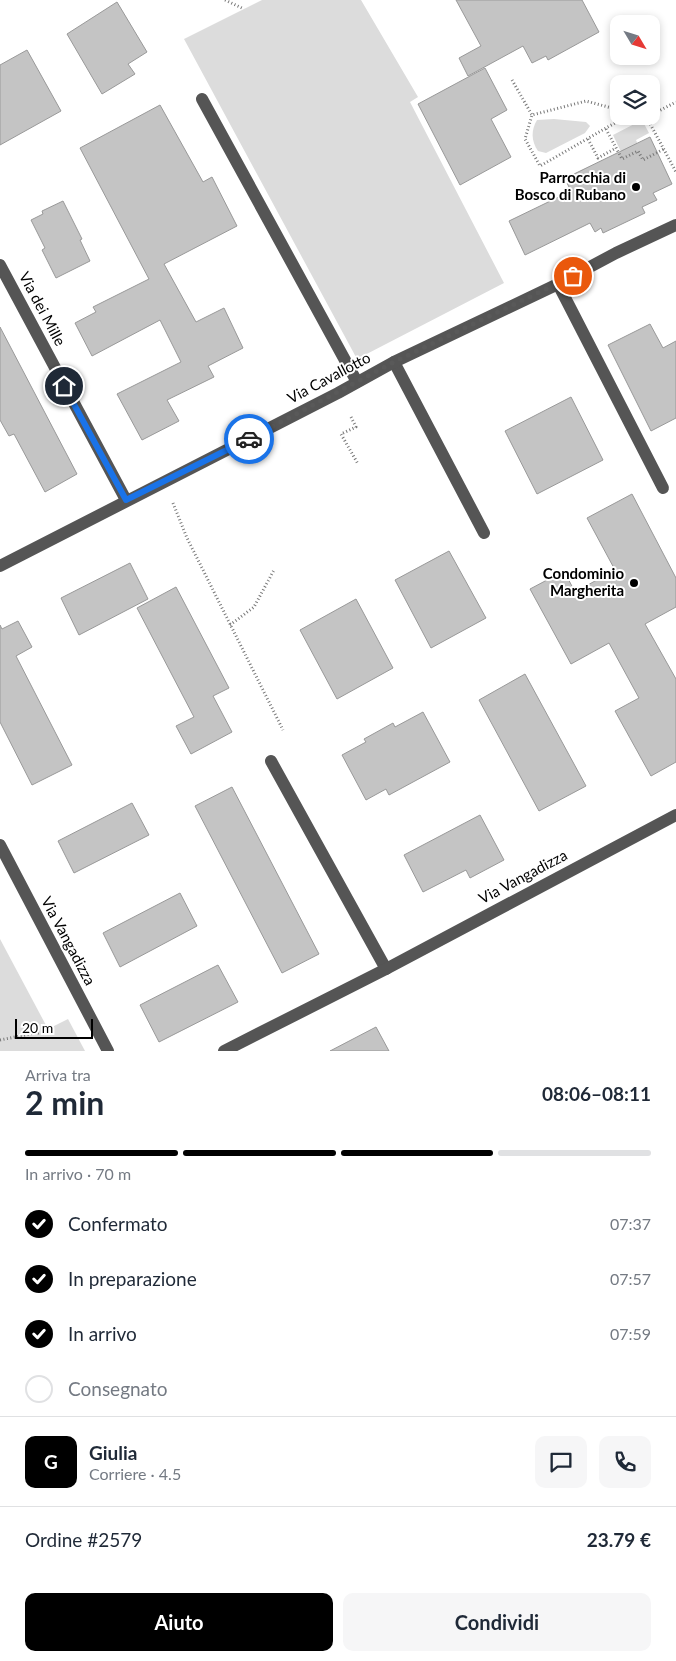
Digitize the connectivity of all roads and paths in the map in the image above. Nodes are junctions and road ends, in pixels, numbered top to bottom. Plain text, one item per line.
1 (226, 0) edge
2 (244, 9) dead end
3 (512, 80) dead end
4 (202, 99) dead end
5 (676, 102) edge
6 (610, 108) edge
7 (660, 111) edge
8 (532, 115) junction
9 (612, 125) edge
10 (653, 125) edge
11 (606, 128) junction
12 (588, 139) junction
13 (616, 148) junction
14 (664, 149) junction
15 (676, 172) edge
16 (676, 225) edge
17 (0, 265) edge
18 (558, 284) junction
19 (394, 362) junction
20 (357, 382) junction
21 (351, 417) dead end
22 (358, 464) dead end
23 (663, 488) dead end
24 (126, 500) junction
25 (173, 503) dead end
26 (484, 533) dead end
27 (0, 566) edge
28 (274, 570) dead end
29 (230, 625) junction
30 (283, 730) dead end
31 (271, 761) dead end
32 (676, 815) edge
33 (0, 845) edge
34 (386, 969) junction
35 (48, 1033) dead end
36 (0, 1040) edge
37 (108, 1051) edge
38 (224, 1051) edge

1 - 2 path
3 - 8 path
4 - 20 street
5 - 7 path
6 - 8 path
8 - 12 path
9 - 11 path
10 - 14 path
11 - 12 path
11 - 13 path
12 - 13 path
13 - 14 path
14 - 15 path
16 - 18 street, Via Cavallotto
17 - 24 street, Via dei Mille
18 - 19 street, Via Cavallotto
18 - 23 street
19 - 20 street, Via Cavallotto
19 - 26 street
20 - 24 street, Via Cavallotto
21 - 22 path
24 - 27 street, Via Cavallotto
25 - 29 path
28 - 29 path
29 - 30 path
31 - 34 street
32 - 34 street, Via Vangadizza
33 - 37 street, Via Vangadizza
34 - 38 street, Via Vangadizza
35 - 36 path

